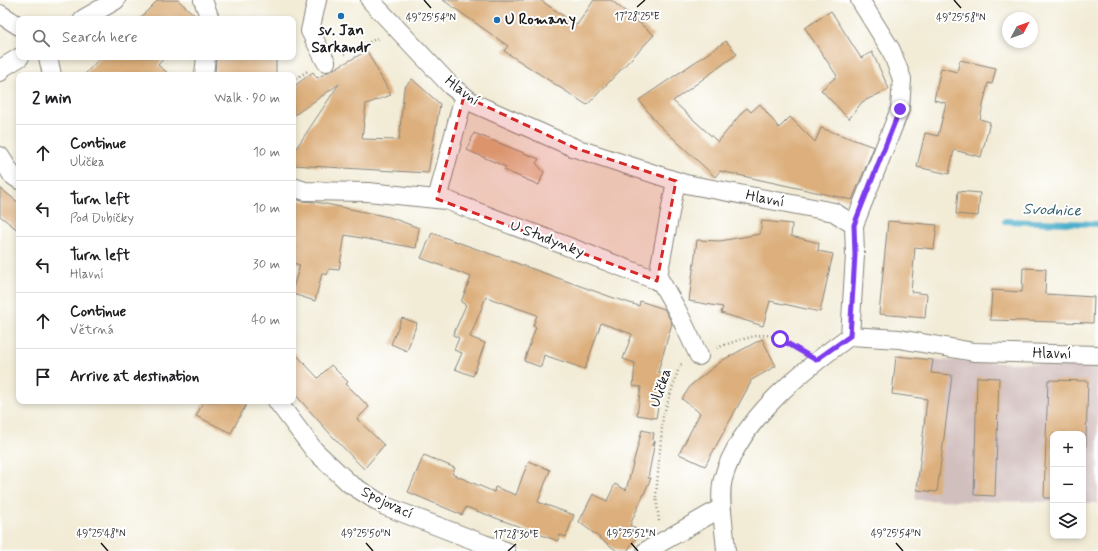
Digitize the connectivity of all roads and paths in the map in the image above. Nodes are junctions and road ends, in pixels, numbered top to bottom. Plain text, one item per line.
1 (116, 0) edge
2 (203, 0) edge
3 (316, 0) edge
4 (370, 0) edge
5 (860, 0) edge
6 (0, 14) edge
7 (88, 16) edge
8 (209, 16) edge
9 (16, 24) edge
10 (16, 59) edge
11 (49, 60) edge
12 (206, 60) edge
13 (326, 62) dead end
14 (0, 72) edge
15 (51, 72) edge
16 (204, 72) edge
17 (464, 96) junction
18 (0, 156) edge
19 (16, 178) edge
20 (676, 181) junction
21 (296, 188) edge
22 (438, 199) junction
23 (854, 225) junction
24 (657, 281) junction
25 (850, 336) junction
26 (1098, 355) edge
27 (699, 356) junction
28 (816, 360) junction
29 (279, 404) edge
30 (721, 508) junction
31 (662, 541) junction
32 (506, 551) edge
33 (646, 551) edge
34 (726, 551) edge

1 - 7 street
2 - 8 street
3 - 13 street
4 - 17 street, Hlavní
5 - 23 street
6 - 9 street
10 - 14 street
11 - 15 street
12 - 16 street
17 - 20 street, Hlavní
17 - 22 street
18 - 19 street
20 - 23 street, Hlavní
20 - 24 street
21 - 22 street, U Studynky
22 - 24 street, U Studynky
23 - 25 street
24 - 27 street
25 - 26 street, Hlavní
25 - 28 street
27 - 28 path, Ulička
27 - 31 path, Ulička
28 - 30 street
29 - 32 street, Spojovací
30 - 31 street
30 - 34 street
31 - 33 street

